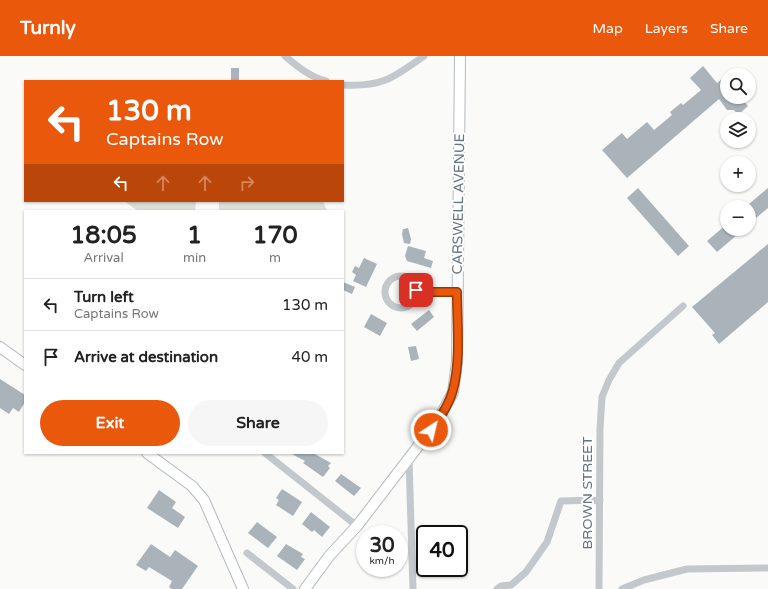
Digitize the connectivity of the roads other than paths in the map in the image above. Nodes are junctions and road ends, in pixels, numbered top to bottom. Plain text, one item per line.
1 (285, 56) edge
2 (424, 56) edge
3 (460, 56) edge
4 (322, 80) edge
5 (344, 85) edge
6 (417, 292) junction
7 (457, 292) junction
8 (683, 306) dead end
9 (0, 347) edge
10 (24, 364) edge
11 (148, 454) edge
12 (266, 454) edge
13 (409, 460) junction
14 (600, 500) junction
15 (356, 525) edge
16 (358, 525) edge
17 (356, 527) edge
18 (247, 553) dead end
19 (768, 568) edge
20 (243, 589) edge
21 (293, 589) edge
22 (305, 589) edge
23 (413, 589) edge
24 (497, 589) edge
25 (599, 589) edge
26 (622, 589) edge

1 - 4 street
2 - 5 street
3 - 7 street, CARSWELL AVENUE
6 - 6 street
6 - 7 street
7 - 13 street, CARSWELL AVENUE
8 - 14 street, BROWN STREET
9 - 10 street
11 - 20 street
12 - 15 street
13 - 16 street, CARSWELL AVENUE
13 - 23 street
14 - 24 street
14 - 25 street, BROWN STREET
17 - 22 street, CARSWELL AVENUE
18 - 21 street
19 - 26 street

